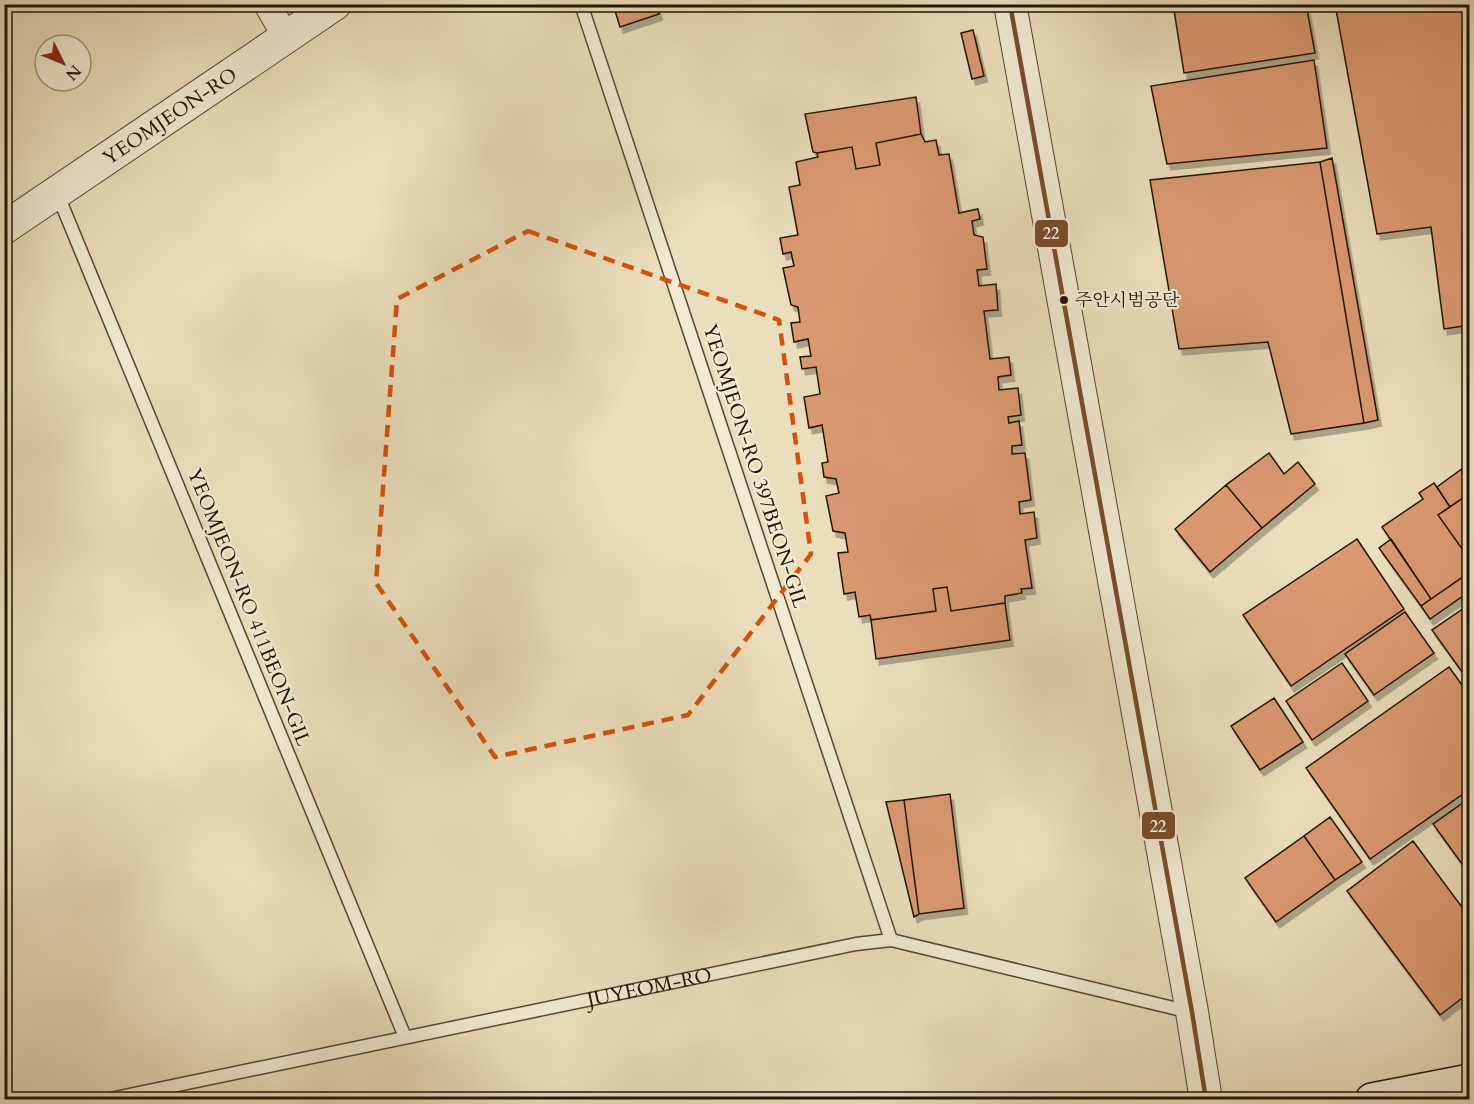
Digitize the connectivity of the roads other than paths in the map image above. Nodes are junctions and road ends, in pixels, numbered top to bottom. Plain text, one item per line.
1 (267, 4) edge
2 (335, 4) edge
3 (581, 4) edge
4 (1010, 4) edge
5 (286, 37) junction
6 (57, 192) junction
7 (4, 228) edge
8 (891, 940) junction
9 (1192, 1012) junction
10 (405, 1037) junction
11 (1470, 1081) edge
12 (105, 1100) edge
13 (1206, 1100) edge
14 (1371, 1100) edge

1 - 5 street
2 - 5 street, YEOMJEON-RO
3 - 8 lane, YEOMJEON-RO 397BEON-GIL
4 - 9 street
5 - 6 street, YEOMJEON-RO
6 - 7 street, YEOMJEON-RO
6 - 10 lane, YEOMJEON-RO 411BEON-GIL
8 - 9 lane, JUYEOM-RO
8 - 10 lane, JUYEOM-RO
9 - 13 street
10 - 12 lane, JUYEOM-RO
11 - 14 main road

